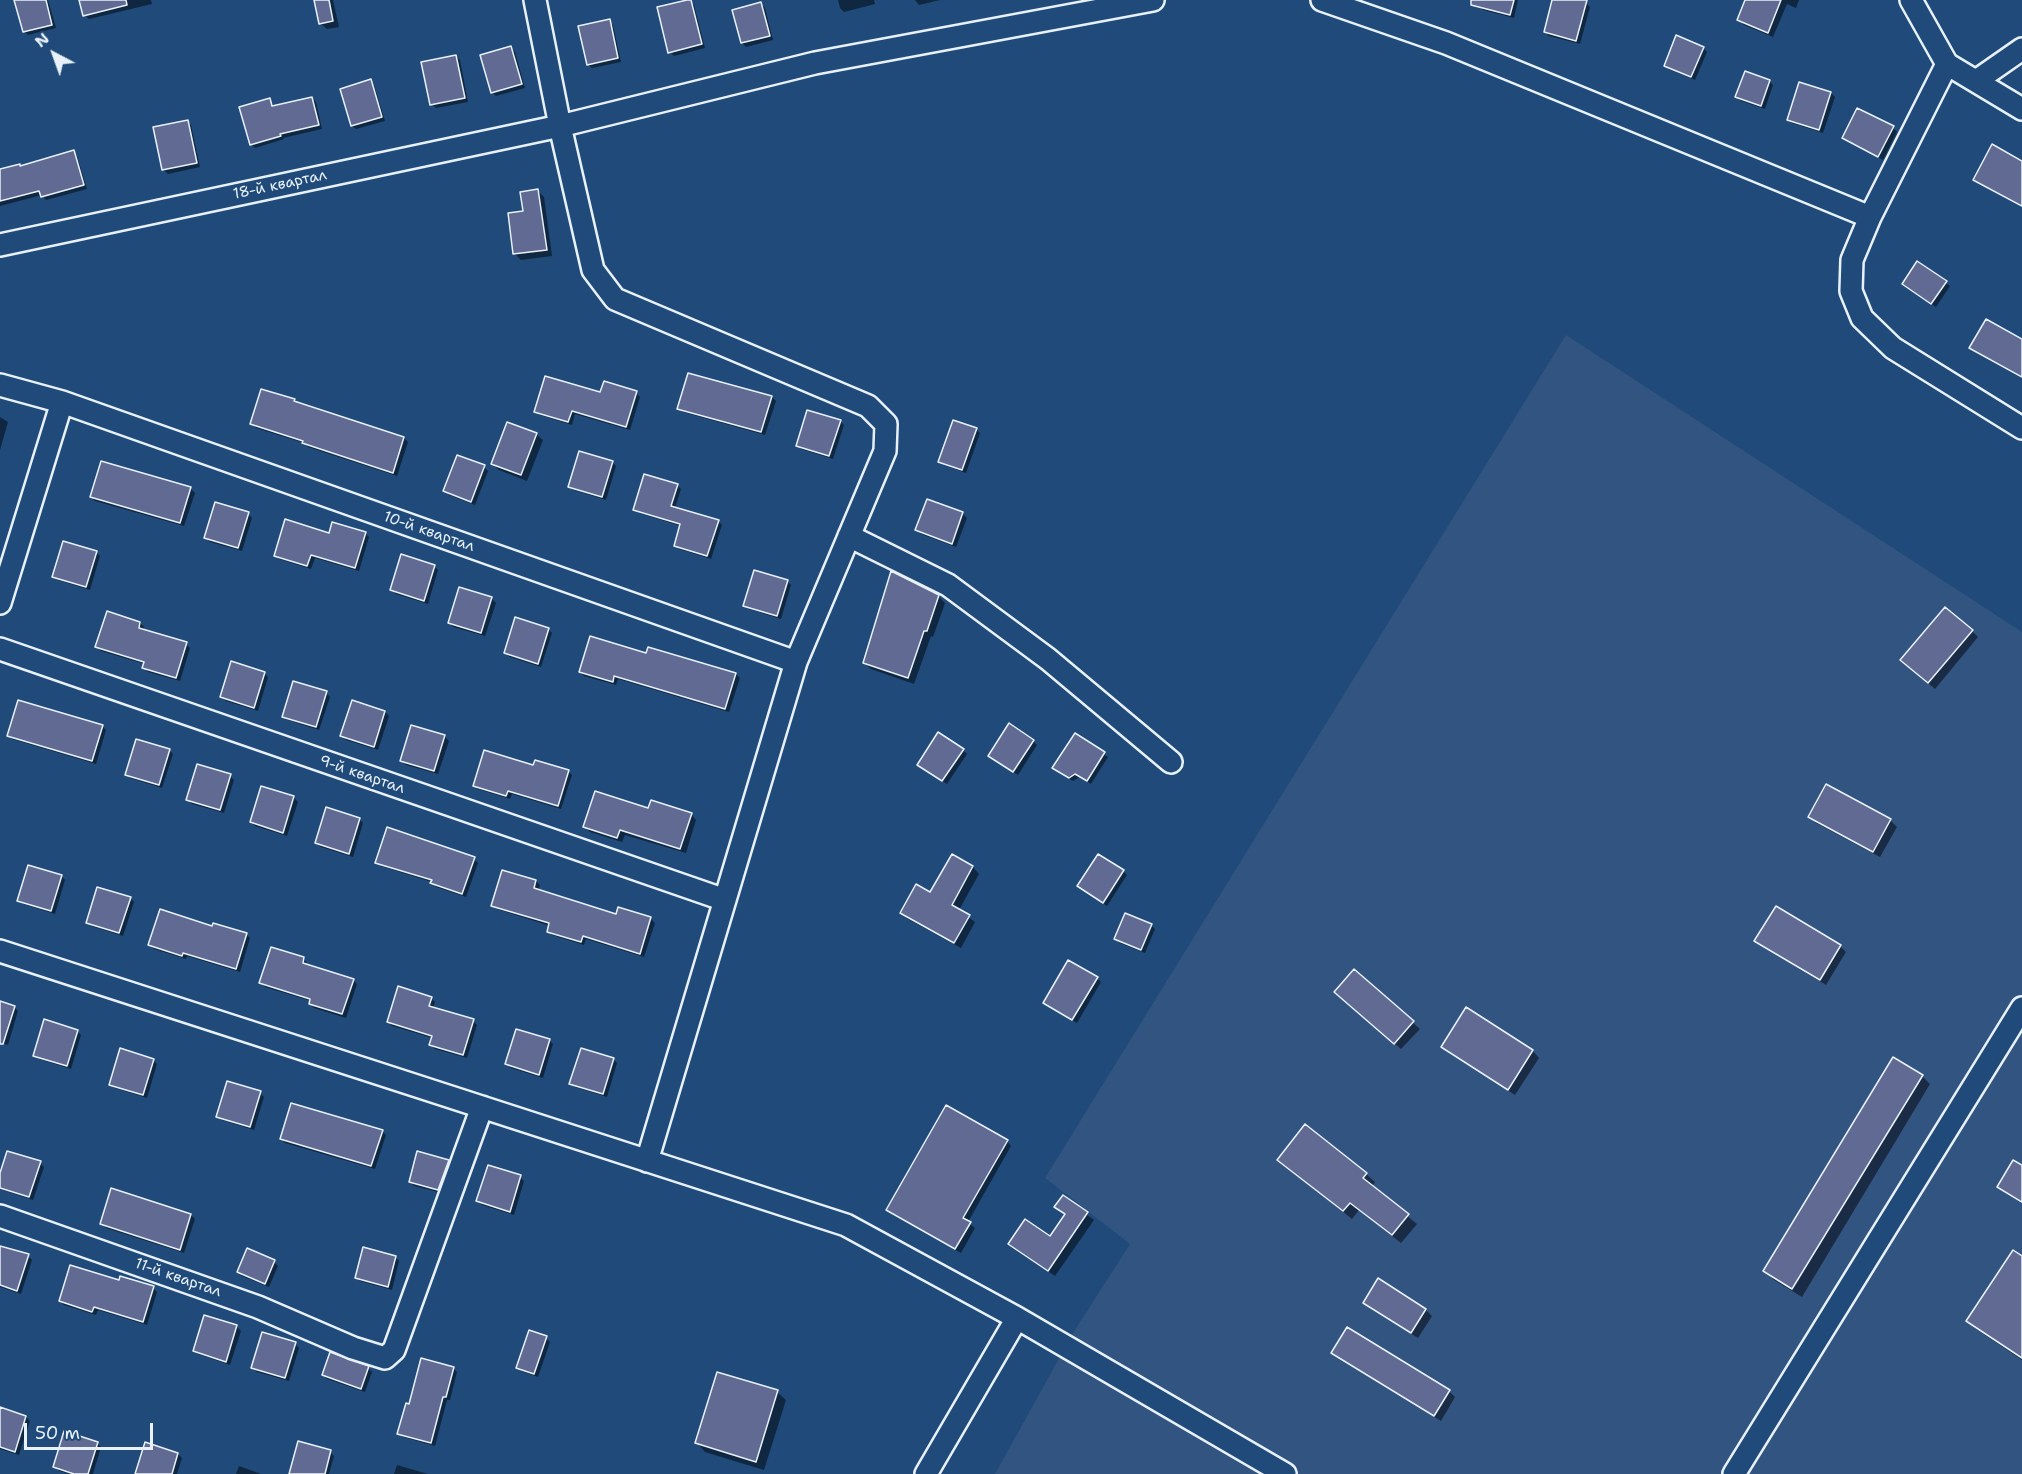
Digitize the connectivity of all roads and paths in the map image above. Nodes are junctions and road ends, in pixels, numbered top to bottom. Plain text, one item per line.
1 (535, 0) edge
2 (1153, 0) edge
3 (1322, 0) edge
4 (1911, 0) edge
5 (2022, 49) edge
6 (1947, 64) junction
7 (1976, 81) junction
8 (2022, 109) edge
9 (560, 126) junction
10 (1870, 217) junction
11 (0, 245) edge
12 (0, 385) edge
13 (62, 402) junction
14 (2022, 428) edge
15 (849, 536) junction
16 (0, 603) edge
17 (0, 649) edge
18 (796, 662) junction
19 (1171, 762) dead end
20 (725, 900) junction
21 (0, 951) edge
22 (2022, 1008) edge
23 (482, 1107) junction
24 (647, 1161) junction
25 (0, 1216) edge
26 (1017, 1318) junction
27 (1742, 1471) edge
28 (926, 1474) edge
29 (1284, 1474) edge

1 - 9 street
2 - 9 street, 18-й квартал
3 - 10 street
4 - 6 street
5 - 7 street
6 - 7 street
6 - 10 street
7 - 8 street
9 - 11 street, 18-й квартал
9 - 15 street
10 - 14 street
12 - 13 street, 10-й квартал
13 - 16 street
13 - 18 street, 10-й квартал
15 - 18 street
15 - 19 street
17 - 20 street, 9-й квартал
18 - 20 street
20 - 24 street
21 - 23 street
22 - 27 street
23 - 24 street
23 - 25 street, 11-й квартал
24 - 26 street
26 - 28 street
26 - 29 street

